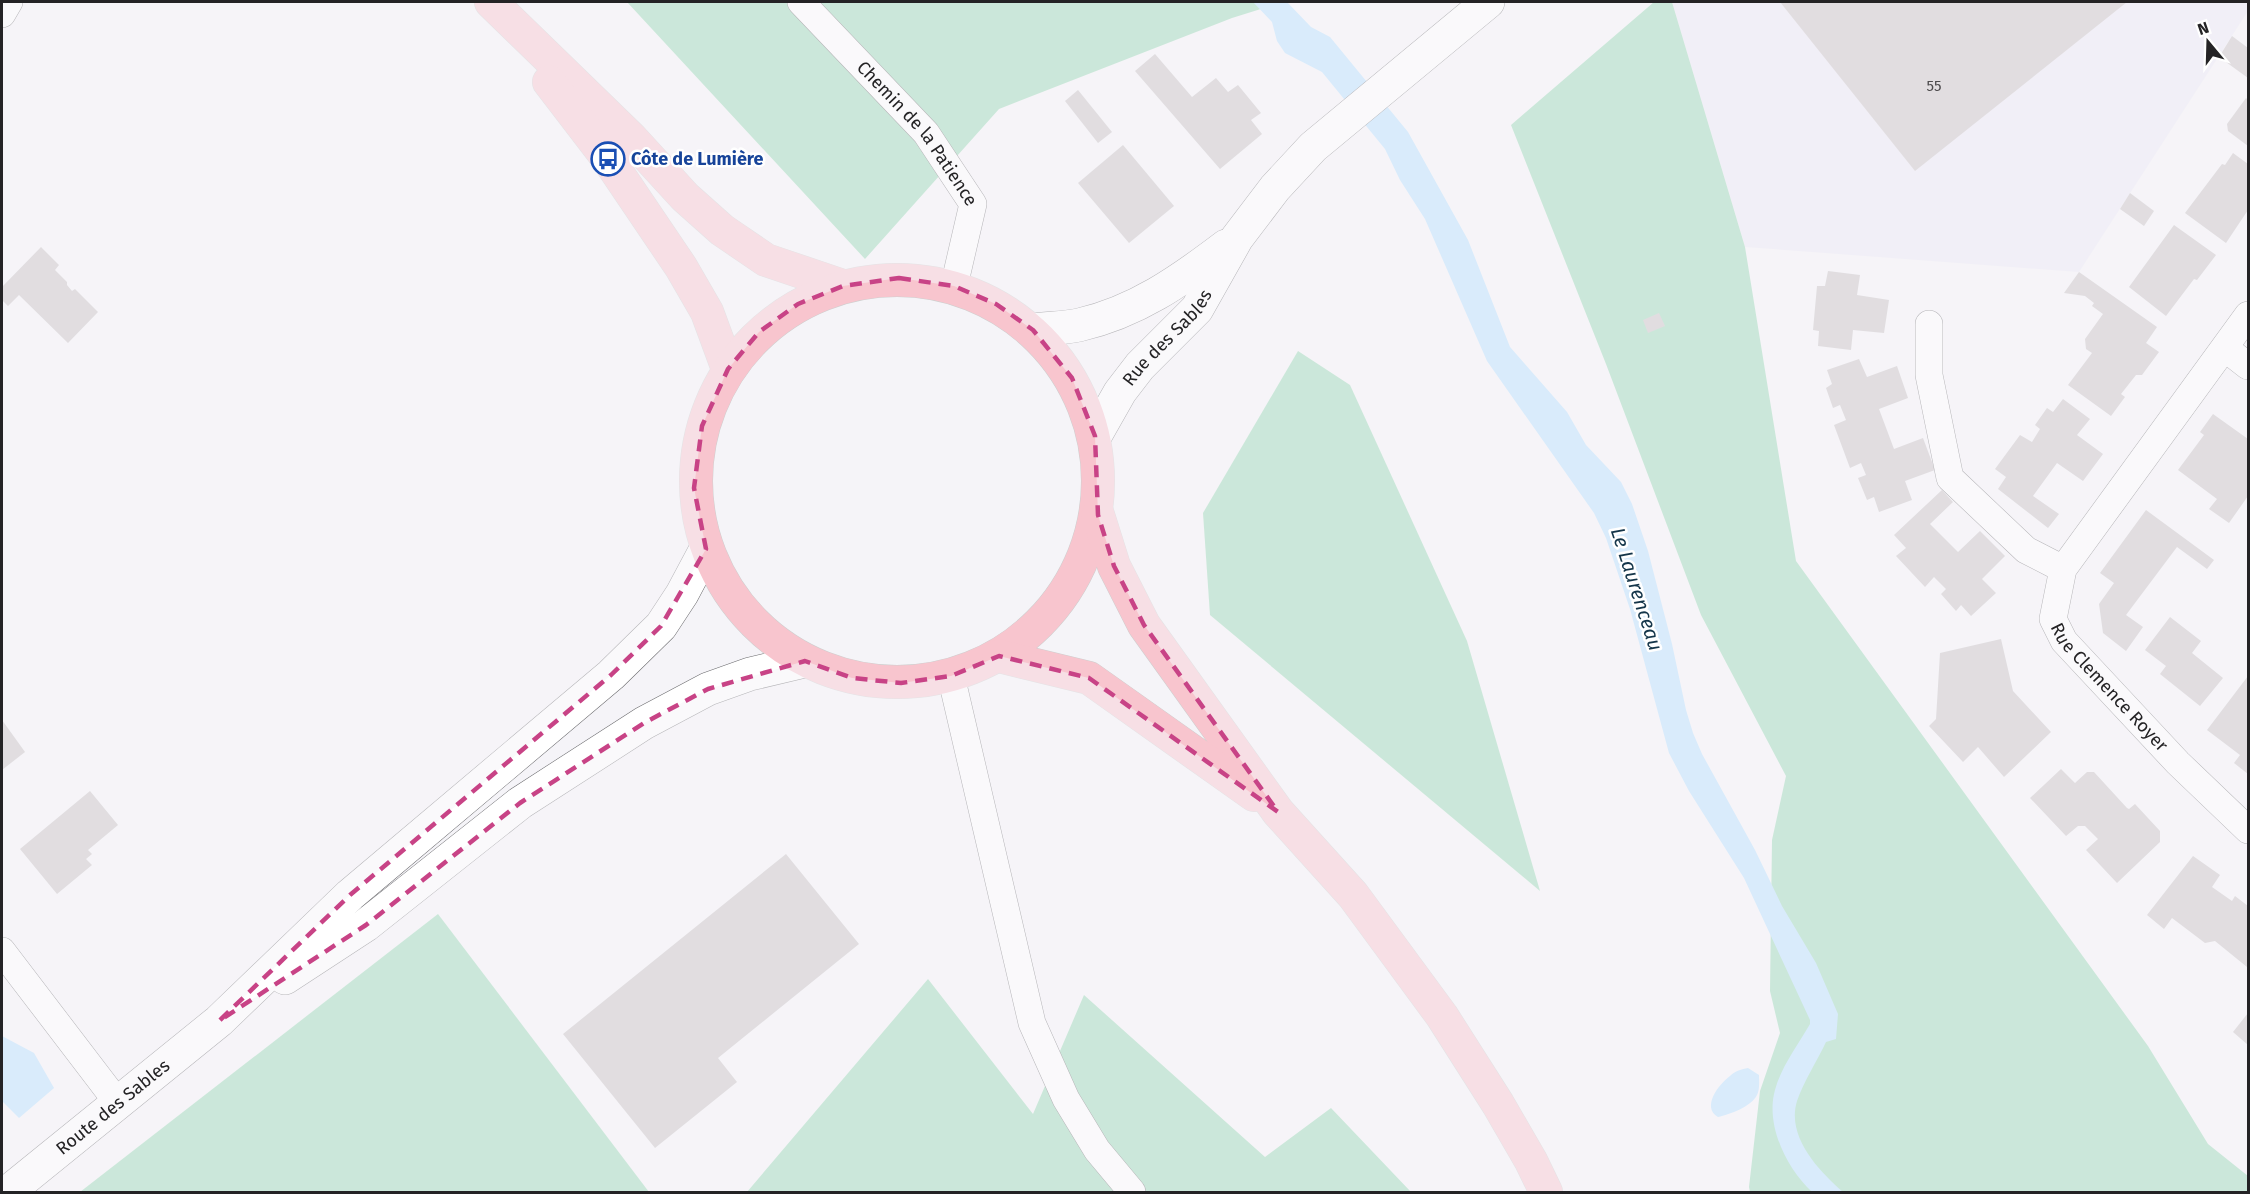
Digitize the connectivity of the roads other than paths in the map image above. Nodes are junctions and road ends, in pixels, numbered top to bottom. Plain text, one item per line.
1 (9, 2) edge
2 (490, 2) edge
3 (801, 2) edge
4 (1488, 2) edge
5 (2, 14) edge
6 (1237, 238) junction
7 (843, 286) junction
8 (954, 286) junction
9 (2248, 315) edge
10 (1929, 324) dead end
11 (1033, 330) junction
12 (2225, 348) junction
13 (2248, 366) edge
14 (728, 369) junction
15 (1095, 436) junction
16 (1098, 515) junction
17 (706, 549) junction
18 (2062, 568) junction
19 (999, 656) junction
20 (805, 661) junction
21 (951, 676) junction
22 (1278, 813) junction
23 (2248, 830) edge
24 (2, 951) edge
25 (219, 1021) junction
26 (118, 1103) junction
27 (8, 1192) edge
28 (1132, 1192) edge
29 (1546, 1192) edge

1 - 5 street
2 - 7 main road
2 - 14 main road
3 - 8 street, Chemin de la Patience
4 - 6 street, Rue des Sables
6 - 11 street, Rue des Sables
6 - 15 street, Rue des Sables
7 - 8 main road
7 - 14 main road
8 - 11 main road
9 - 12 street, Rue Clemence Royer
10 - 18 street
11 - 15 main road
12 - 13 street
12 - 18 street, Rue Clemence Royer
14 - 17 main road
15 - 16 main road
16 - 19 main road
16 - 22 main road
17 - 20 main road
17 - 25 street
18 - 23 street, Rue Clemence Royer
19 - 21 main road
19 - 22 main road
20 - 21 main road
20 - 25 street
21 - 28 street
22 - 29 main road
24 - 26 street
25 - 26 street, Route des Sables
26 - 27 street, Route des Sables

